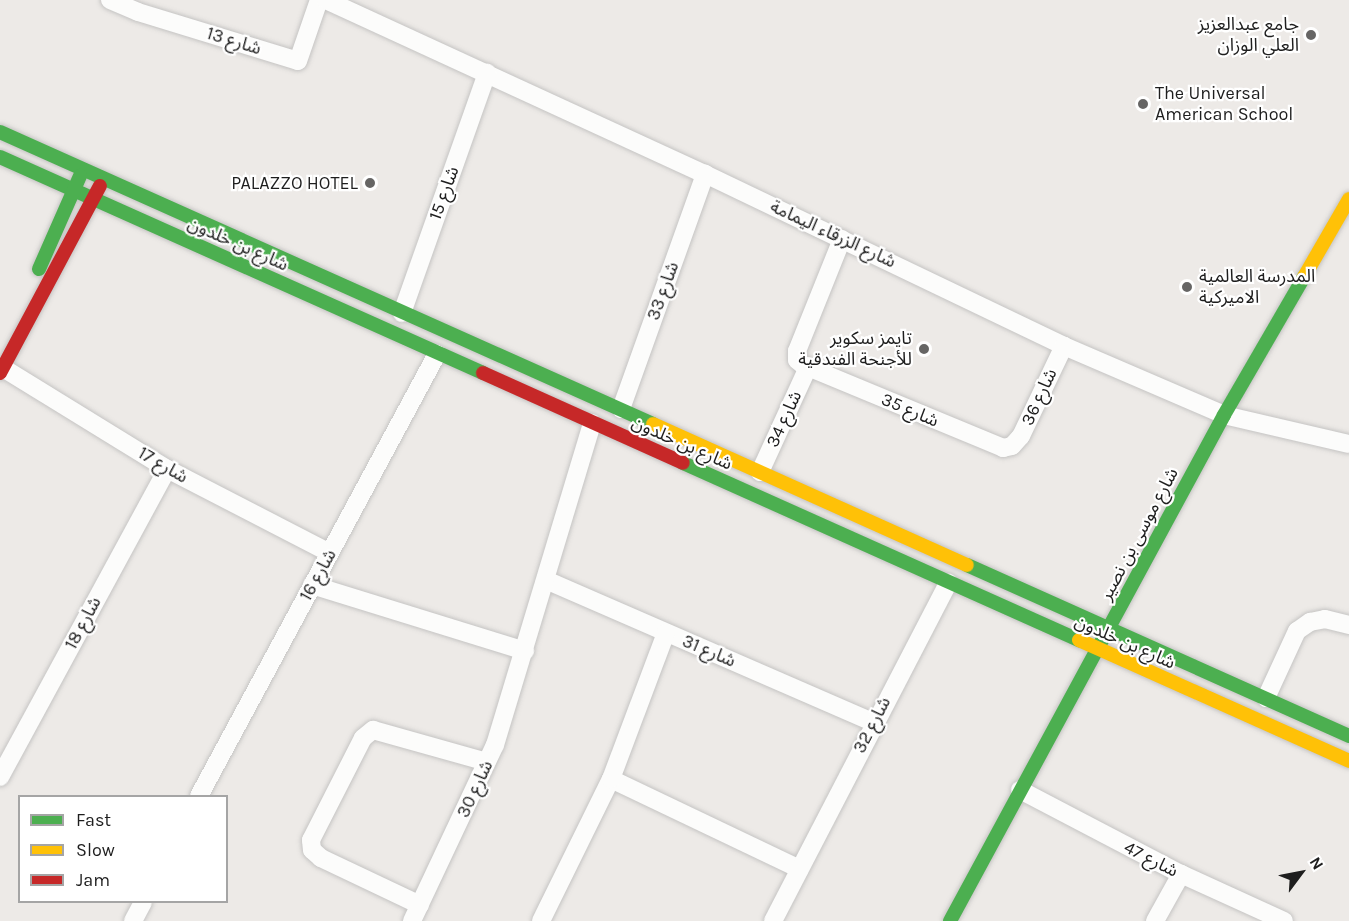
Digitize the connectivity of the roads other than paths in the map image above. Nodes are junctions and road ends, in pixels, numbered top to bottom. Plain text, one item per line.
1 (110, 0) edge
2 (319, 0) edge
3 (326, 0) edge
4 (487, 73) junction
5 (0, 132) edge
6 (0, 157) edge
7 (83, 169) junction
8 (705, 174) junction
9 (104, 179) junction
10 (74, 191) junction
11 (1349, 199) edge
12 (93, 200) junction
13 (842, 239) junction
14 (402, 313) junction
15 (0, 340) edge
16 (1064, 346) junction
17 (437, 354) junction
18 (808, 367) junction
19 (2, 370) edge
20 (621, 409) junction
21 (1224, 415) junction
22 (592, 423) junction
23 (1349, 444) edge
24 (1012, 446) joint
25 (167, 469) junction
26 (760, 472) junction
27 (330, 553) junction
28 (546, 580) junction
29 (948, 583) junction
30 (312, 585) junction
31 (1349, 625) edge
32 (1108, 628) junction
33 (666, 633) junction
34 (1096, 649) junction
35 (525, 651) junction
36 (1266, 698) junction
37 (873, 722) junction
38 (1349, 735) edge
39 (1349, 761) edge
40 (487, 762) junction
41 (0, 777) edge
42 (611, 779) junction
43 (1020, 790) junction
44 (200, 795) edge
45 (800, 868) junction
46 (1181, 874) junction
47 (142, 903) edge
48 (416, 913) edge
49 (133, 921) edge
50 (541, 921) edge
51 (772, 921) edge
52 (950, 921) edge
53 (1155, 921) edge
54 (1284, 921) edge

1 - 2 street, شارع 13
3 - 4 street, شارع الزرقاء اليمامة
4 - 8 street, شارع الزرقاء اليمامة
4 - 14 street, شارع 15
5 - 7 street, شارع بن خلدون
6 - 10 street, شارع بن خلدون
7 - 9 street, شارع بن خلدون
7 - 10 street
8 - 13 street, شارع الزرقاء اليمامة
8 - 20 street, شارع 33
9 - 12 street
9 - 14 street, شارع بن خلدون
10 - 12 street, شارع بن خلدون
10 - 15 street
11 - 21 street, شارع موسى بن نصير
12 - 17 street, شارع بن خلدون
12 - 19 street
13 - 16 street, شارع الزرقاء اليمامة
13 - 18 street
14 - 20 street, شارع بن خلدون
16 - 21 street, شارع الزرقاء اليمامة
16 - 24 street, شارع 36
17 - 22 street, شارع بن خلدون
17 - 27 street, شارع 16
18 - 24 street, شارع 35
18 - 26 street, شارع 34
19 - 25 street, شارع 17
20 - 26 street, شارع بن خلدون
21 - 23 street, شارع الزرقاء اليمامة
21 - 32 street, شارع موسى بن نصير
22 - 28 street, شارع 30
22 - 29 street, شارع بن خلدون
25 - 27 street, شارع 17
25 - 41 street, شارع 18
26 - 32 street, شارع بن خلدون
27 - 30 street, شارع 16
28 - 33 street, شارع 31
28 - 35 street, شارع 30
29 - 34 street, شارع بن خلدون
29 - 37 street, شارع 32
30 - 35 street
30 - 44 street, شارع 16
31 - 36 street
32 - 34 street, شارع موسى بن نصير
32 - 36 street, شارع بن خلدون
33 - 37 street, شارع 31
33 - 42 street
34 - 39 street, شارع بن خلدون
34 - 43 street, شارع موسى بن نصير
35 - 40 street, شارع 30
36 - 38 street, شارع بن خلدون
37 - 45 street, شارع 32
40 - 48 street, شارع 30
40 - 48 street
42 - 45 street
42 - 50 street
43 - 46 street, شارع 47
43 - 52 street, شارع موسى بن نصير
45 - 51 street, شارع 32
46 - 53 street
46 - 54 street, شارع 47
47 - 49 street

